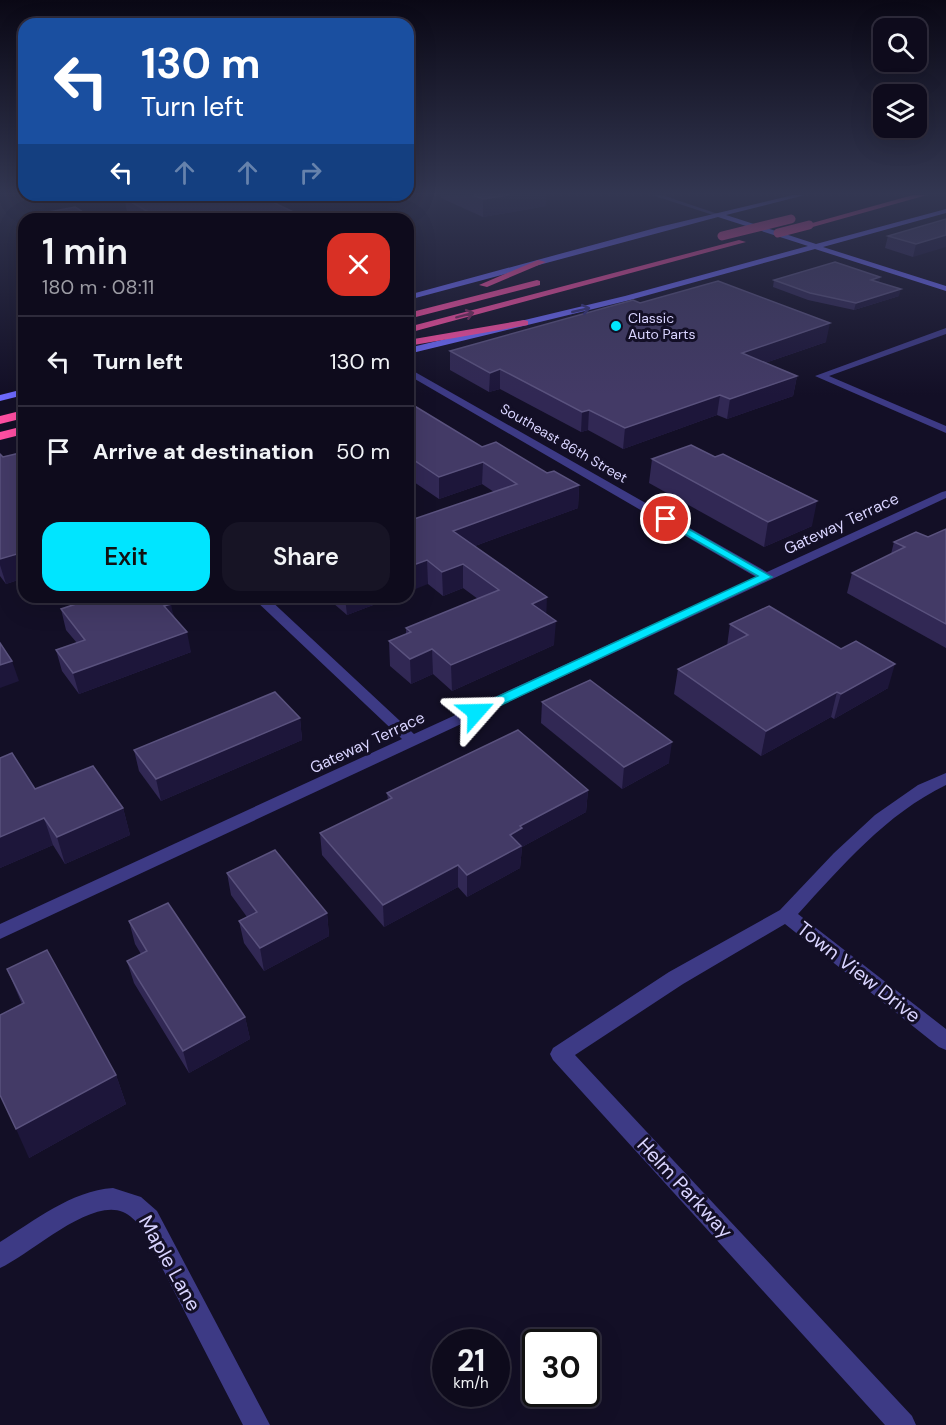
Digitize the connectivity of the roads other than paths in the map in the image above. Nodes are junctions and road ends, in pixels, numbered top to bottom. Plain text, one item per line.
1 (541, 262) joint
2 (662, 262) edge
3 (749, 262) edge
4 (861, 262) edge
5 (543, 282) dead end
6 (946, 289) edge
7 (414, 296) edge
8 (414, 309) edge
9 (414, 314) edge
10 (524, 323) junction
11 (414, 328) edge
12 (946, 331) edge
13 (414, 342) edge
14 (414, 350) edge
15 (414, 374) edge
16 (18, 394) edge
17 (0, 398) edge
18 (18, 416) edge
19 (0, 420) edge
20 (946, 430) edge
21 (18, 432) edge
22 (0, 436) edge
23 (946, 494) edge
24 (766, 577) junction
25 (265, 603) edge
26 (413, 741) junction
27 (946, 778) edge
28 (786, 915) junction
29 (0, 932) edge
30 (676, 978) joint
31 (946, 1041) edge
32 (0, 1256) edge
33 (257, 1425) edge
34 (903, 1425) edge

1 - 7 main road
1 - 8 highway
11 -> 2 highway
10 -> 3 main road
4 - 6 main road
5 - 9 highway
10 - 13 highway
10 - 14 main road
12 - 20 street
15 - 24 street, Southeast 86th Street
16 - 17 main road
18 - 19 highway
21 - 22 highway
23 - 24 street, Gateway Terrace
24 - 26 street, Gateway Terrace
25 - 26 street
26 - 29 street, Gateway Terrace
27 - 28 street
28 - 30 street, Town View Drive
28 - 31 street, Town View Drive
30 - 34 street, Helm Parkway
32 - 33 street, Maple Lane

